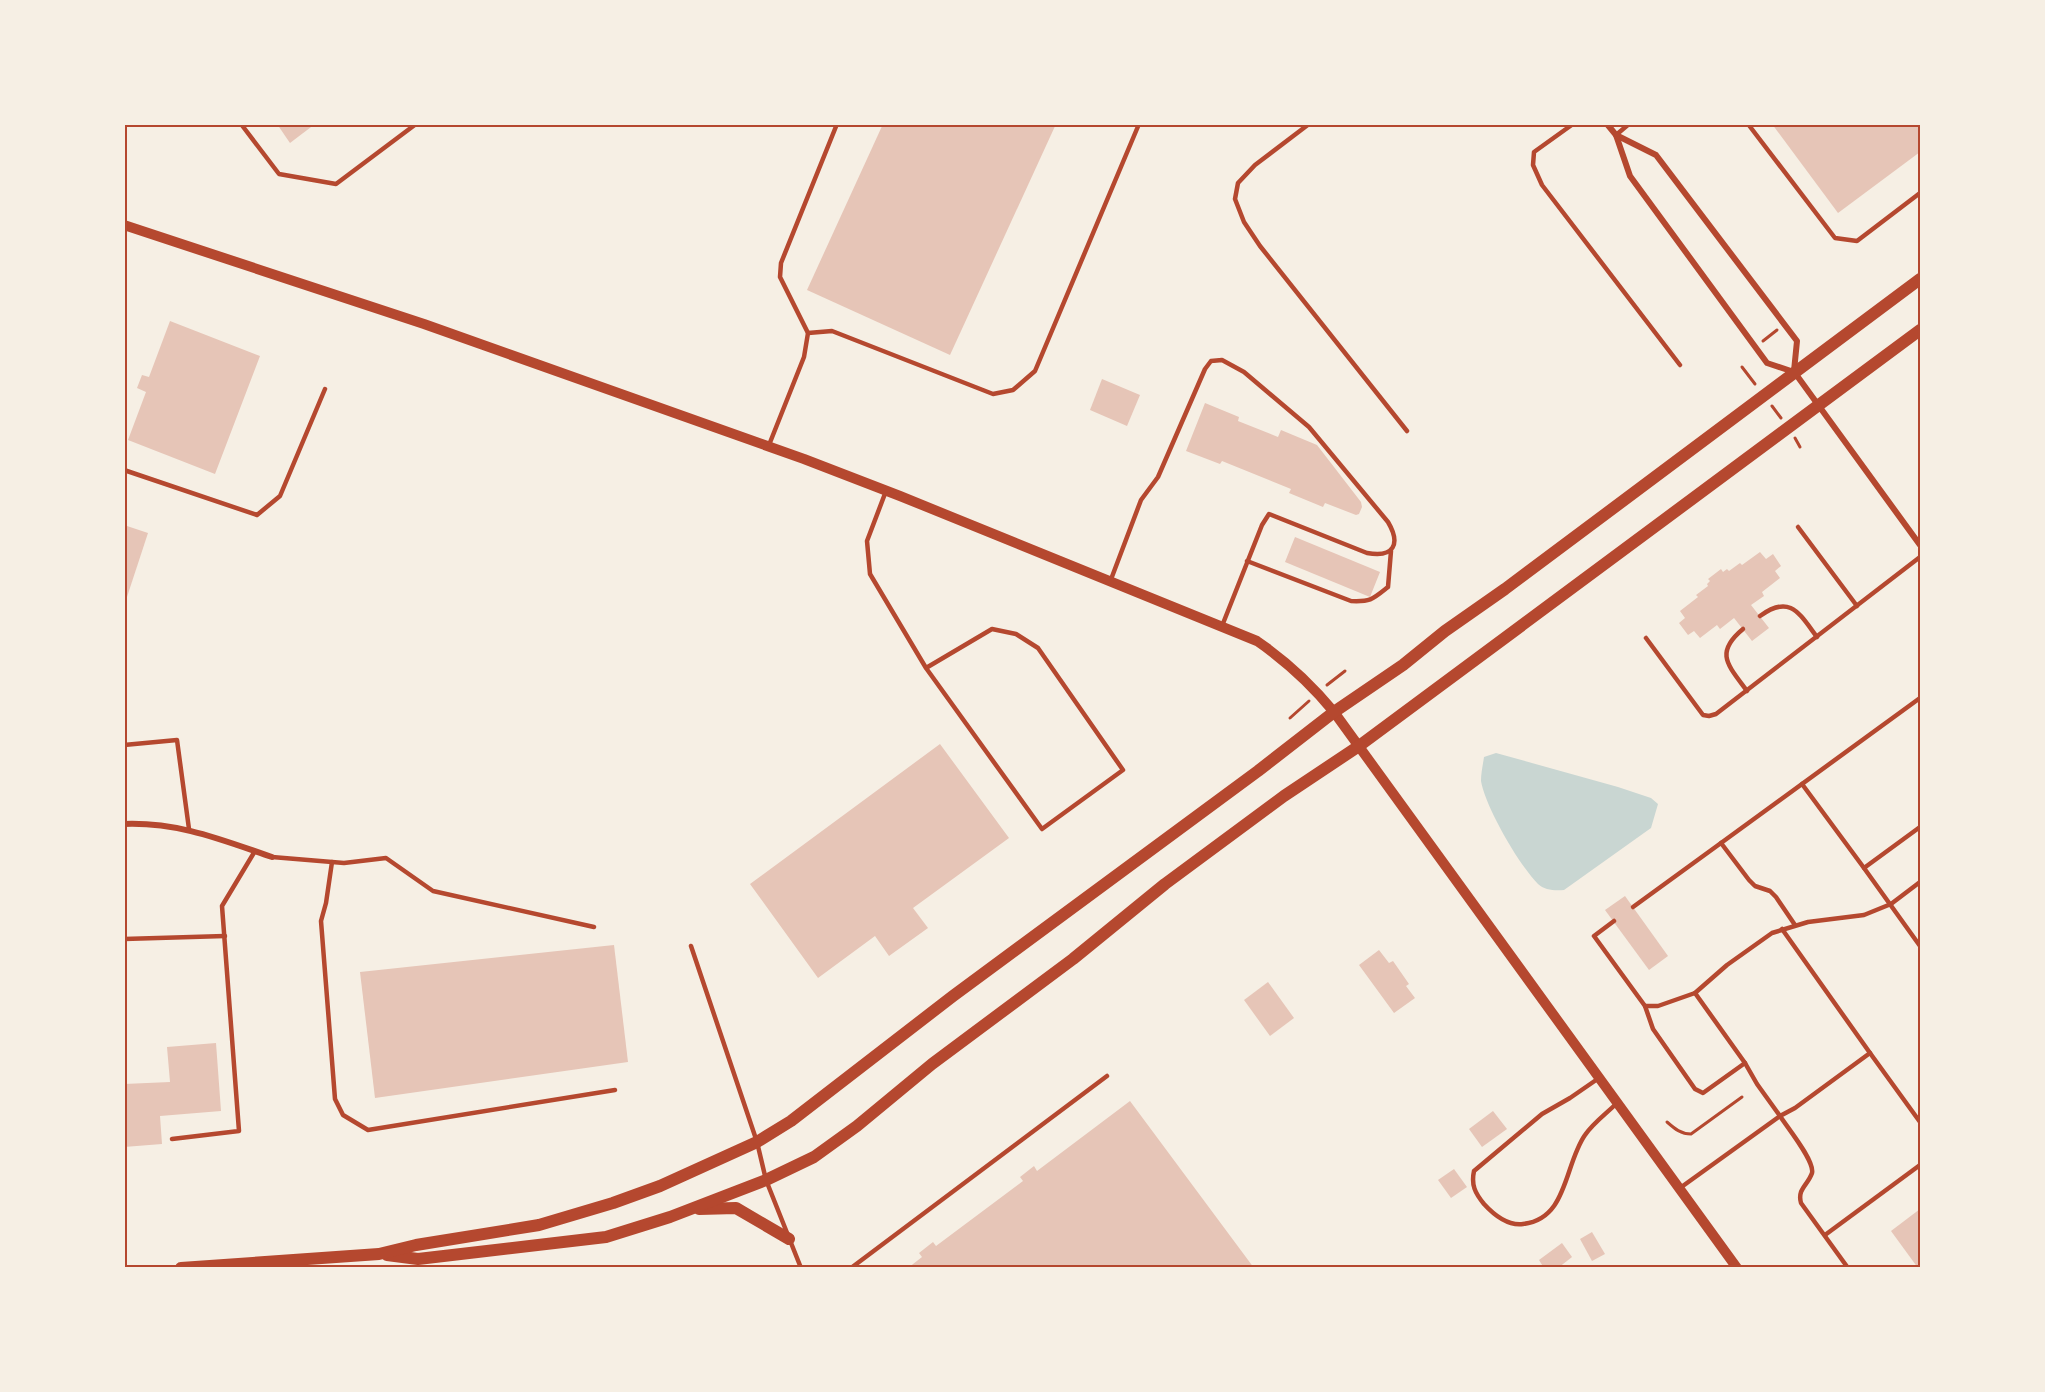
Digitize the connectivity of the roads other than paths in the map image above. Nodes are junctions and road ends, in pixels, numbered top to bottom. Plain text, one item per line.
1 (241, 124) edge
2 (416, 124) edge
3 (837, 124) edge
4 (1139, 124) edge
5 (1309, 124) edge
6 (1573, 124) edge
7 (1607, 124) edge
8 (1629, 124) edge
9 (1748, 124) edge
10 (1616, 135) junction
11 (1920, 193) edge
12 (124, 225) edge
13 (1920, 279) edge
14 (1920, 330) edge
15 (808, 333) junction
16 (1680, 365) dead end
17 (1794, 372) junction
18 (325, 389) dead end
19 (1818, 406) junction
20 (1407, 430) dead end
21 (769, 447) junction
22 (124, 470) edge
23 (886, 491) junction
24 (1798, 527) dead end
25 (1920, 545) edge
26 (1391, 550) junction
27 (1920, 557) edge
28 (1247, 561) junction
29 (1110, 582) junction
30 (1857, 606) junction
31 (1760, 616) dead end
32 (1222, 626) junction
33 (1743, 629) dead end
34 (1817, 637) junction
35 (1646, 638) dead end
36 (926, 668) junction
37 (1747, 690) junction
38 (1920, 698) edge
39 (1334, 712) junction
40 (124, 745) edge
41 (1359, 746) junction
42 (1802, 784) junction
43 (124, 824) edge
44 (1920, 826) edge
45 (189, 829) junction
46 (1722, 843) junction
47 (255, 851) junction
48 (272, 857) joint
49 (332, 862) junction
50 (1864, 868) junction
51 (1920, 882) edge
52 (1891, 904) junction
53 (1633, 907) dead end
54 (1614, 921) dead end
55 (1795, 925) junction
56 (594, 927) dead end
57 (1782, 929) junction
58 (225, 936) junction
59 (124, 939) edge
60 (1919, 942) edge
61 (691, 945) dead end
62 (1695, 993) junction
63 (1645, 1006) junction
64 (1870, 1053) junction
65 (1745, 1063) junction
66 (1107, 1076) dead end
67 (1599, 1078) junction
68 (615, 1090) dead end
69 (1617, 1103) junction
70 (1780, 1116) junction
71 (1920, 1122) edge
72 (172, 1139) dead end
73 (757, 1142) junction
74 (1920, 1165) edge
75 (766, 1180) junction
76 (1680, 1188) junction
77 (688, 1209) junction
78 (1825, 1235) junction
79 (789, 1239) junction
80 (379, 1254) junction
81 (181, 1268) edge
82 (801, 1268) edge
83 (851, 1268) edge
84 (1737, 1268) edge
85 (1848, 1268) edge

1 - 2 lane
3 - 15 lane
4 - 15 lane
5 - 20 lane
6 - 16 lane
7 - 10 street
8 - 10 lane
9 - 11 lane
10 - 17 street
10 - 17 street
12 - 21 street
13 - 17 main road
14 - 19 main road
15 - 21 lane
17 - 19 street
17 - 39 main road
18 - 22 lane
19 - 25 street
19 - 41 main road
21 - 23 street
23 - 29 street
23 - 36 lane
24 - 30 lane
26 - 28 lane
26 - 28 lane
26 - 29 lane
27 - 30 lane
28 - 32 lane
29 - 32 street
30 - 34 lane
31 - 34 lane
32 - 39 street
33 - 37 lane
34 - 37 lane
35 - 37 lane
36 - 36 lane
38 - 42 lane
39 - 41 street
39 - 73 main road
40 - 45 lane
41 - 67 street
41 - 75 main road
42 - 46 lane
42 - 50 lane
43 - 45 street
44 - 50 lane
45 - 47 street
46 - 53 lane
46 - 55 lane
47 - 48 street
47 - 58 lane
48 - 49 lane
49 - 56 lane
49 - 68 lane
50 - 52 lane
51 - 52 lane
52 - 55 lane
52 - 60 lane
54 - 63 lane
55 - 57 lane
57 - 62 lane
57 - 64 lane
58 - 59 lane
58 - 72 lane
61 - 73 lane
62 - 63 lane
62 - 65 lane
63 - 65 lane
64 - 70 lane
64 - 71 lane
65 - 70 lane
66 - 83 lane
67 - 69 street
67 - 69 lane
69 - 76 street
70 - 76 lane
70 - 78 lane
73 - 75 lane
73 - 80 main road
74 - 78 lane
75 - 77 main road
75 - 79 lane
76 - 84 street
77 - 79 main road
77 - 80 main road
78 - 85 lane
79 - 82 lane
80 - 81 main road

